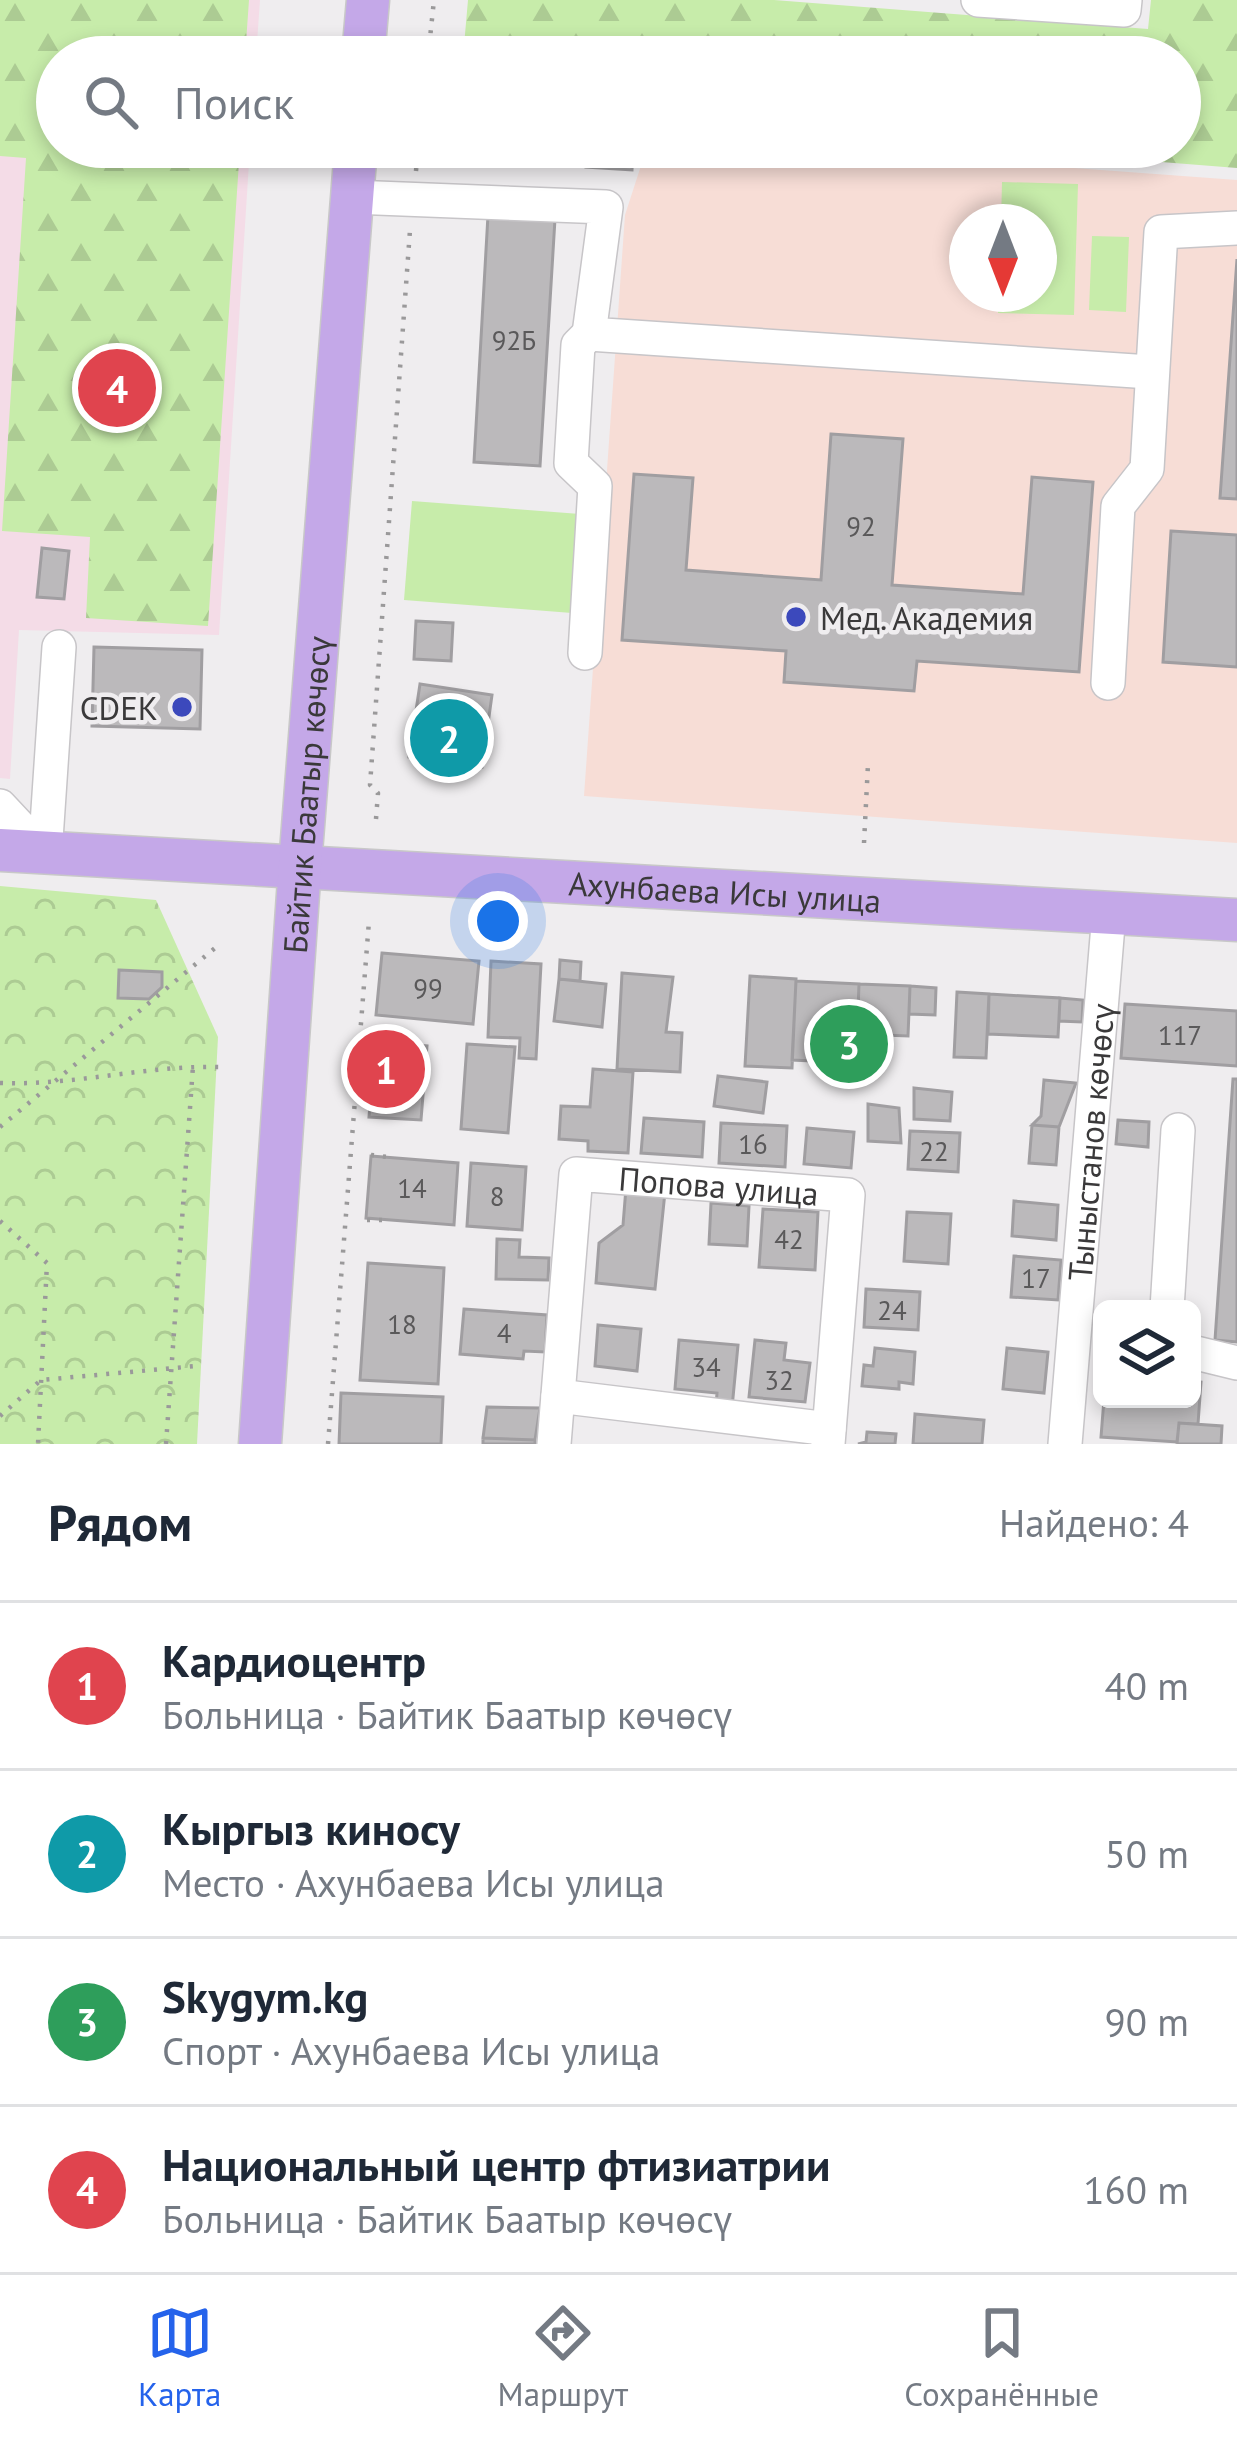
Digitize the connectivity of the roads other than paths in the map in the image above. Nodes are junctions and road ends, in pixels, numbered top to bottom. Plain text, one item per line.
1 (368, 0) edge
2 (978, 0) edge
3 (1125, 0) edge
4 (365, 36) edge
5 (354, 168) edge
6 (352, 197) junction
7 (1237, 228) edge
8 (589, 334) junction
9 (1150, 372) junction
10 (59, 647) dead end
11 (585, 653) dead end
12 (1108, 682) dead end
13 (0, 806) edge
14 (0, 850) edge
15 (45, 854) junction
16 (300, 865) junction
17 (1108, 913) junction
18 (1237, 920) edge
19 (1178, 1130) dead end
20 (1168, 1300) edge
21 (1201, 1354) edge
22 (1237, 1363) edge
23 (558, 1396) junction
24 (828, 1437) edge
25 (260, 1444) edge
26 (554, 1444) edge
27 (1065, 1444) edge

1 - 4 main road
2 - 3 street
5 - 6 main road, Байтик Баатыр көчөсү
6 - 8 street
6 - 16 main road, Байтик Баатыр көчөсү
7 - 9 street
8 - 9 street
8 - 11 street
9 - 12 street
10 - 15 street
13 - 15 street
14 - 15 main road, Ахунбаева Исы улица
15 - 16 main road, Ахунбаева Исы улица
16 - 17 main road, Ахунбаева Исы улица
16 - 25 main road, Байтик Баатыр көчөсү
17 - 18 main road, Ахунбаева Исы улица
17 - 27 street, Тыныстанов көчөсү
19 - 20 street
21 - 22 street
23 - 24 street, Попова улица
23 - 24 street, Попова улица
23 - 26 street, Попова улица

